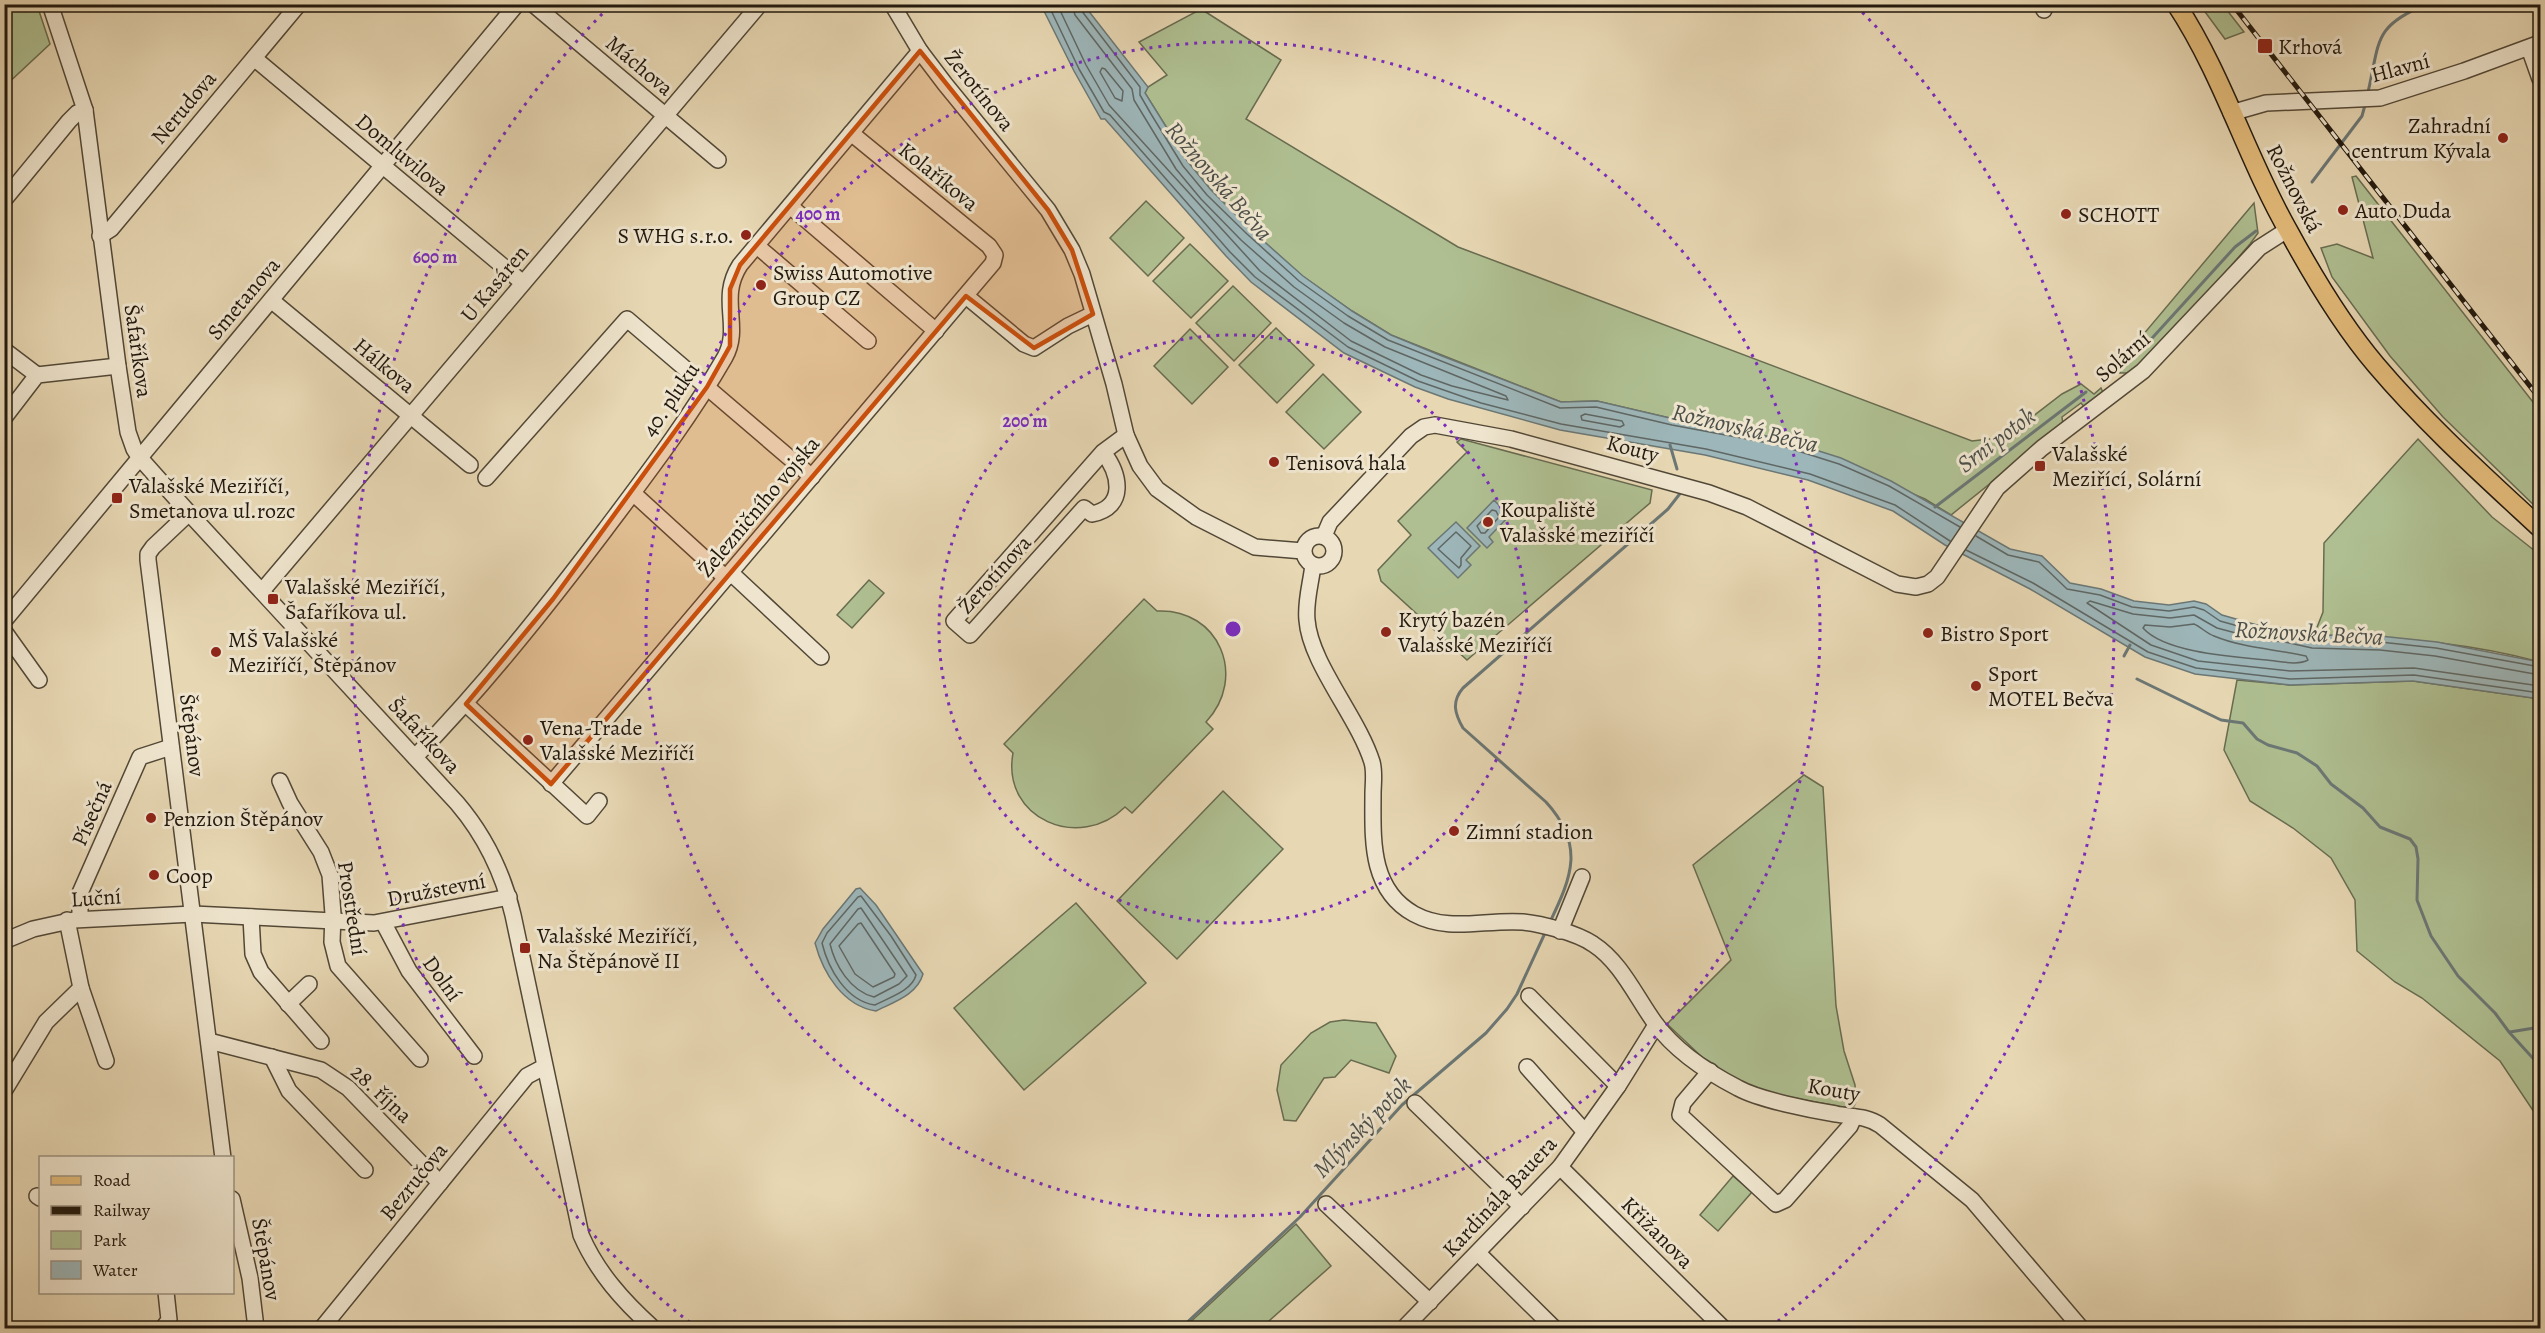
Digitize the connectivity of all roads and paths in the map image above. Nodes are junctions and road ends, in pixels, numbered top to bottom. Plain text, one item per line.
1 (50, 4) edge
2 (299, 4) edge
3 (517, 4) edge
4 (533, 4) edge
5 (760, 4) edge
6 (892, 4) edge
7 (2176, 4) edge
8 (2535, 45) edge
9 (921, 51) junction
10 (254, 58) junction
11 (2541, 80) edge
12 (85, 110) junction
13 (2231, 113) junction
14 (665, 116) junction
15 (851, 133) junction
16 (718, 160) dead end
17 (382, 166) junction
18 (4, 200) edge
19 (790, 206) junction
20 (2287, 230) junction
21 (100, 236) junction
22 (757, 246) junction
23 (995, 255) joint
24 (523, 284) junction
25 (966, 296) junction
26 (271, 300) junction
27 (1093, 314) junction
28 (936, 331) junction
29 (868, 341) dead end
30 (4, 350) edge
31 (118, 366) junction
32 (37, 375) junction
33 (707, 387) junction
34 (411, 416) junction
35 (4, 418) edge
36 (1126, 435) junction
37 (1103, 452) junction
38 (140, 458) junction
39 (470, 465) dead end
40 (812, 477) junction
41 (486, 478) dead end
42 (1072, 489) junction
43 (633, 493) junction
44 (1084, 508) junction
45 (189, 513) junction
46 (2541, 528) edge
47 (1324, 536) junction
48 (1303, 551) junction
49 (1950, 560) joint
50 (1313, 565) junction
51 (728, 576) junction
52 (262, 591) junction
53 (4, 621) edge
54 (4, 632) edge
55 (821, 657) dead end
56 (39, 681) dead end
57 (466, 704) junction
58 (171, 747) junction
59 (415, 757) junction
60 (280, 782) dead end
61 (551, 784) junction
62 (599, 801) dead end
63 (1582, 877) dead end
64 (508, 897) junction
65 (193, 914) junction
66 (251, 917) junction
67 (74, 920) junction
68 (333, 921) junction
69 (383, 922) junction
70 (1560, 931) junction
71 (4, 941) edge
72 (309, 984) dead end
73 (81, 988) junction
74 (1529, 996) dead end
75 (288, 1004) junction
76 (1656, 1025) junction
77 (209, 1041) junction
78 (321, 1041) dead end
79 (474, 1056) dead end
80 (272, 1057) junction
81 (420, 1059) dead end
82 (106, 1061) dead end
83 (544, 1067) junction
84 (1527, 1067) dead end
85 (1710, 1071) junction
86 (1618, 1086) junction
87 (4, 1091) edge
88 (1415, 1103) dead end
89 (1854, 1117) junction
90 (1585, 1132) junction
91 (224, 1156) edge
92 (1560, 1167) junction
93 (365, 1170) dead end
94 (440, 1183) junction
95 (1326, 1204) dead end
96 (234, 1208) edge
97 (1522, 1208) junction
98 (1478, 1252) junction
99 (166, 1294) edge
100 (1430, 1302) junction
101 (163, 1329) edge
102 (256, 1329) edge
103 (322, 1329) edge
104 (653, 1329) edge
105 (1404, 1329) edge
106 (1554, 1329) edge
107 (1723, 1329) edge
108 (2080, 1329) edge

1 - 12 street, Šafaříkova
2 - 10 street, Nerudova
3 - 17 street, Smetanova
4 - 14 street, Máchova
5 - 14 street, U Kasáren
6 - 9 street, Žerotínova
7 - 13 main road, Rožnovská
8 - 11 street
8 - 13 street, Hlavní
9 - 15 street, 40. pluku
9 - 27 street, Žerotínova
10 - 17 street, Domluvilova
10 - 21 street, Nerudova
12 - 18 street
12 - 21 street, Šafaříkova
13 - 20 main road, Rožnovská
14 - 16 street, Máchova
14 - 24 street, U Kasáren
15 - 19 street, 40. pluku
15 - 23 street, Kolaříkova
17 - 24 street, Domluvilova
17 - 26 street, Smetanova
19 - 22 street, 40. pluku
19 - 28 street
20 - 46 main road, Rožnovská
20 - 49 street, Solární
21 - 31 street, Šafaříkova
22 - 29 street
22 - 33 street, 40. pluku
23 - 25 street, Železničního vojska
24 - 34 street, U Kasáren
25 - 27 street
25 - 28 street, Železničního vojska
26 - 34 street, Hálkova
26 - 38 street, Smetanova
27 - 36 street, Žerotínova
28 - 40 street, Železničního vojska
30 - 32 street
31 - 32 street
31 - 38 street, Šafaříkova
32 - 35 street
33 - 40 street
33 - 41 street
33 - 43 street, 40. pluku
34 - 39 street, Hálkova
34 - 52 street, U Kasáren
36 - 37 street, Žerotínova
36 - 48 street, Žerotínova
37 - 42 street, Žerotínova
37 - 44 street
38 - 45 street, Šafaříkova
38 - 53 street, Smetanova
40 - 51 street, Železničního vojska
42 - 44 street
42 - 44 street, Žerotínova
43 - 51 street
43 - 57 street, 40. pluku
45 - 52 street, Šafaříkova
45 - 58 street, Štěpánov
47 - 48 street, Kouty
47 - 49 street, Kouty
47 - 50 street
48 - 50 street
50 - 70 street, Kouty
51 - 55 street
51 - 61 street, Železničního vojska
52 - 59 street, Šafaříkova
54 - 56 street
57 - 59 street, 40. pluku
57 - 61 street
58 - 65 street, Štěpánov
58 - 67 street, Písečná
59 - 64 street, Šafaříkova
60 - 68 street, Prostřední
61 - 62 street
63 - 70 street
64 - 69 street, Družstevní
64 - 83 street, Šafaříkova
65 - 66 street, Družstevní
65 - 67 street, Luční
65 - 77 street, Štěpánov
66 - 68 street, Družstevní
66 - 75 street
67 - 71 street, Luční
67 - 73 street, Písečná
68 - 69 street, Družstevní
68 - 81 street, Prostřední
69 - 79 street, Dolní
70 - 76 street, Kouty
72 - 75 street
73 - 82 street, Písečná
73 - 87 street
74 - 86 street
75 - 78 street
76 - 85 street, Kouty
76 - 86 street, Kardinála Bauera
77 - 80 street, 28. října
77 - 91 street, Štěpánov
80 - 93 street
80 - 94 street, 28. října
83 - 94 street, Bezručova
83 - 104 street, Šafaříkova
84 - 90 street
85 - 89 street, Kouty
85 - 89 street
86 - 90 street, Kardinála Bauera
88 - 97 street
89 - 108 street, Kouty
90 - 92 street, Kardinála Bauera
92 - 97 street, Kardinála Bauera
92 - 107 street, Křižanova
94 - 103 street, Bezručova
95 - 100 street
96 - 102 street, Štěpánov
97 - 98 street, Kardinála Bauera
98 - 100 street, Kardinála Bauera
98 - 106 street
99 - 101 street
100 - 105 street, Kardinála Bauera

